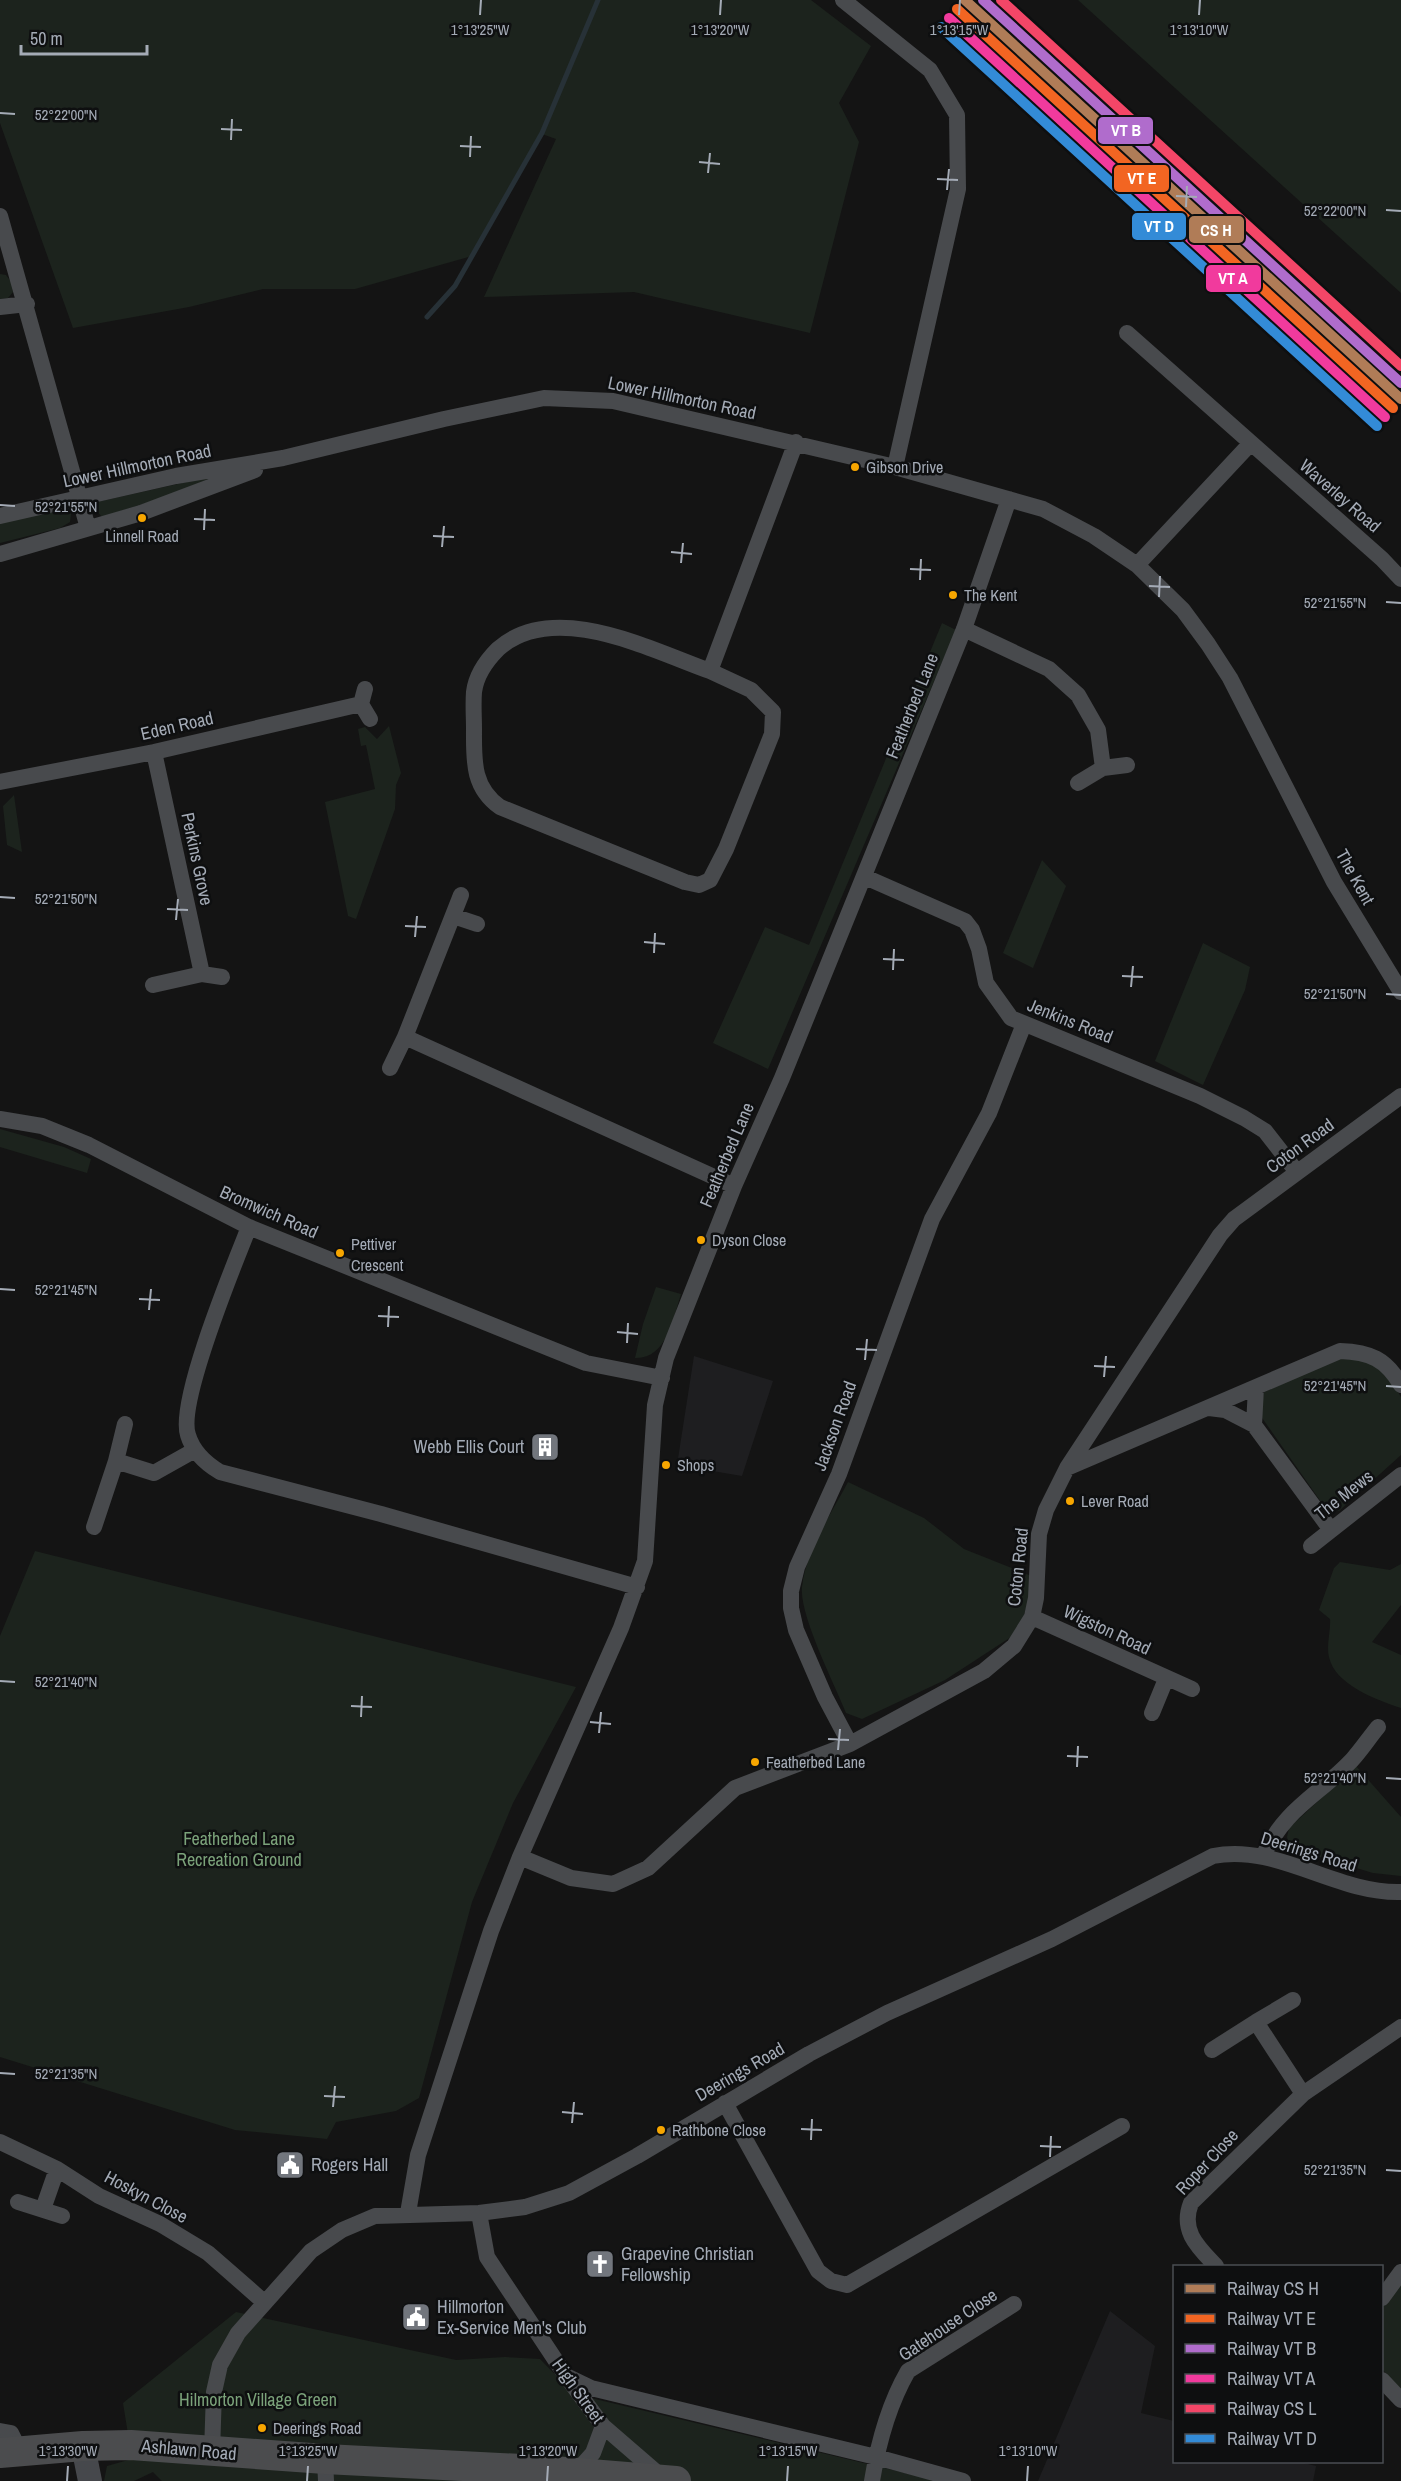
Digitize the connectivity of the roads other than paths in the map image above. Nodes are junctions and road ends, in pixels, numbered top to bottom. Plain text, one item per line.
1 (843, 0) edge
2 (0, 216) edge
3 (0, 269) edge
4 (18, 272) junction
5 (27, 304) junction
6 (0, 307) edge
7 (1127, 333) dead end
8 (796, 442) junction
9 (1251, 443) junction
10 (284, 458) junction
11 (895, 467) junction
12 (80, 498) junction
13 (1009, 499) junction
14 (0, 516) edge
15 (88, 528) junction
16 (0, 554) edge
17 (1137, 565) junction
18 (1401, 579) edge
19 (964, 629) junction
20 (710, 671) junction
21 (365, 704) dead end
22 (154, 752) junction
23 (1127, 765) dead end
24 (1103, 768) junction
25 (0, 782) edge
26 (1078, 783) dead end
27 (865, 877) junction
28 (461, 895) dead end
29 (453, 916) junction
30 (477, 924) dead end
31 (202, 974) junction
32 (222, 977) dead end
33 (153, 985) dead end
34 (1401, 992) edge
35 (1024, 1024) junction
36 (405, 1037) junction
37 (390, 1068) dead end
38 (1401, 1096) edge
39 (0, 1119) edge
40 (1298, 1172) junction
41 (734, 1186) junction
42 (249, 1227) junction
43 (662, 1378) junction
44 (1401, 1385) edge
45 (1256, 1389) junction
46 (1209, 1408) junction
47 (125, 1424) dead end
48 (1254, 1425) junction
49 (195, 1450) junction
50 (116, 1461) junction
51 (1066, 1468) junction
52 (1401, 1475) edge
53 (94, 1527) dead end
54 (1331, 1530) junction
55 (1311, 1546) dead end
56 (637, 1587) junction
57 (1032, 1617) junction
58 (1166, 1679) junction
59 (1192, 1689) dead end
60 (1152, 1713) dead end
61 (1378, 1727) dead end
62 (850, 1744) junction
63 (1263, 1856) junction
64 (520, 1857) junction
65 (1401, 1892) edge
66 (1293, 2000) dead end
67 (1256, 2022) junction
68 (1401, 2027) edge
69 (1212, 2050) dead end
70 (1303, 2094) junction
71 (725, 2103) junction
72 (1122, 2126) dead end
73 (0, 2142) edge
74 (57, 2169) junction
75 (18, 2202) dead end
76 (44, 2209) junction
77 (408, 2213) junction
78 (479, 2213) junction
79 (62, 2216) dead end
80 (1215, 2265) edge
81 (1401, 2272) edge
82 (1383, 2297) edge
83 (264, 2302) junction
84 (1014, 2304) dead end
85 (566, 2376) junction
86 (1383, 2381) edge
87 (1401, 2400) edge
88 (603, 2426) junction
89 (7, 2445) edge
90 (83, 2446) junction
91 (212, 2452) junction
92 (876, 2457) junction
93 (325, 2470) edge
94 (576, 2472) junction
95 (490, 2474) edge
96 (670, 2480) edge
97 (90, 2481) edge
98 (872, 2481) edge
99 (963, 2481) edge

1 - 11 street
2 - 4 street
3 - 4 street
4 - 5 street
5 - 6 street
5 - 12 street
7 - 9 street, Waverley Road
8 - 10 street, Lower Hillmorton Road
8 - 11 street, Lower Hillmorton Road
8 - 20 street
9 - 17 street
9 - 18 street, Waverley Road
10 - 12 street, Lower Hillmorton Road
10 - 15 street, Lower Hillmorton Road
11 - 13 street, The Kent
12 - 14 street, Lower Hillmorton Road
12 - 15 street
13 - 17 street, The Kent
13 - 19 street, Featherbed Lane
15 - 16 street, Lower Hillmorton Road
17 - 34 street, The Kent
19 - 24 street
19 - 27 street, Featherbed Lane
20 - 20 street
21 - 22 street, Eden Road
22 - 25 street, Eden Road
22 - 31 street, Perkins Grove
23 - 24 street
24 - 26 street
27 - 35 street, Jenkins Road
27 - 41 street, Featherbed Lane
28 - 29 street
29 - 30 street
29 - 36 street
31 - 32 street
31 - 33 street
35 - 40 street, Jenkins Road
35 - 62 street, Jackson Road
36 - 37 street
36 - 41 street
38 - 40 street, Coton Road
39 - 42 street, Bromwich Road
40 - 51 street, Coton Road
41 - 43 street, Featherbed Lane
42 - 43 street, Bromwich Road
42 - 49 street
43 - 56 street, Featherbed Lane
44 - 45 street
45 - 46 street
45 - 48 street
46 - 48 street
46 - 51 street
47 - 50 street
48 - 54 street
49 - 50 street
49 - 56 street
50 - 53 street
51 - 57 street, Coton Road
52 - 54 street, The Mews
54 - 55 street, The Mews
56 - 64 street, Featherbed Lane
57 - 58 street, Wigston Road
57 - 62 street, Coton Road
58 - 59 street, Wigston Road
58 - 60 street
61 - 63 street
62 - 64 street, Coton Road
63 - 65 street, Deerings Road
63 - 71 street, Deerings Road
64 - 77 street, Featherbed Lane
66 - 67 street
67 - 69 street
67 - 70 street
68 - 70 street, Roper Close
70 - 80 street, Roper Close
71 - 72 street
71 - 78 street, Deerings Road
73 - 74 street, Hoskyn Close
74 - 76 street
74 - 83 street, Hoskyn Close
75 - 76 street
76 - 79 street
77 - 78 street, Deerings Road
77 - 83 street, Deerings Road
78 - 85 street, High Street
81 - 82 street
83 - 91 street, Deerings Road
84 - 92 street, Gatehouse Close
85 - 88 street, High Street
85 - 92 street
86 - 87 street
88 - 94 street
88 - 96 street, High Street
89 - 90 highway, Ashlawn Road
90 - 91 highway, Ashlawn Road
90 - 97 street
91 - 93 highway, Ashlawn Road
92 - 98 street, Gatehouse Close
92 - 99 street
93 - 95 highway, Ashlawn Road
94 - 95 highway, Ashlawn Road
94 - 96 highway, Ashlawn Road

